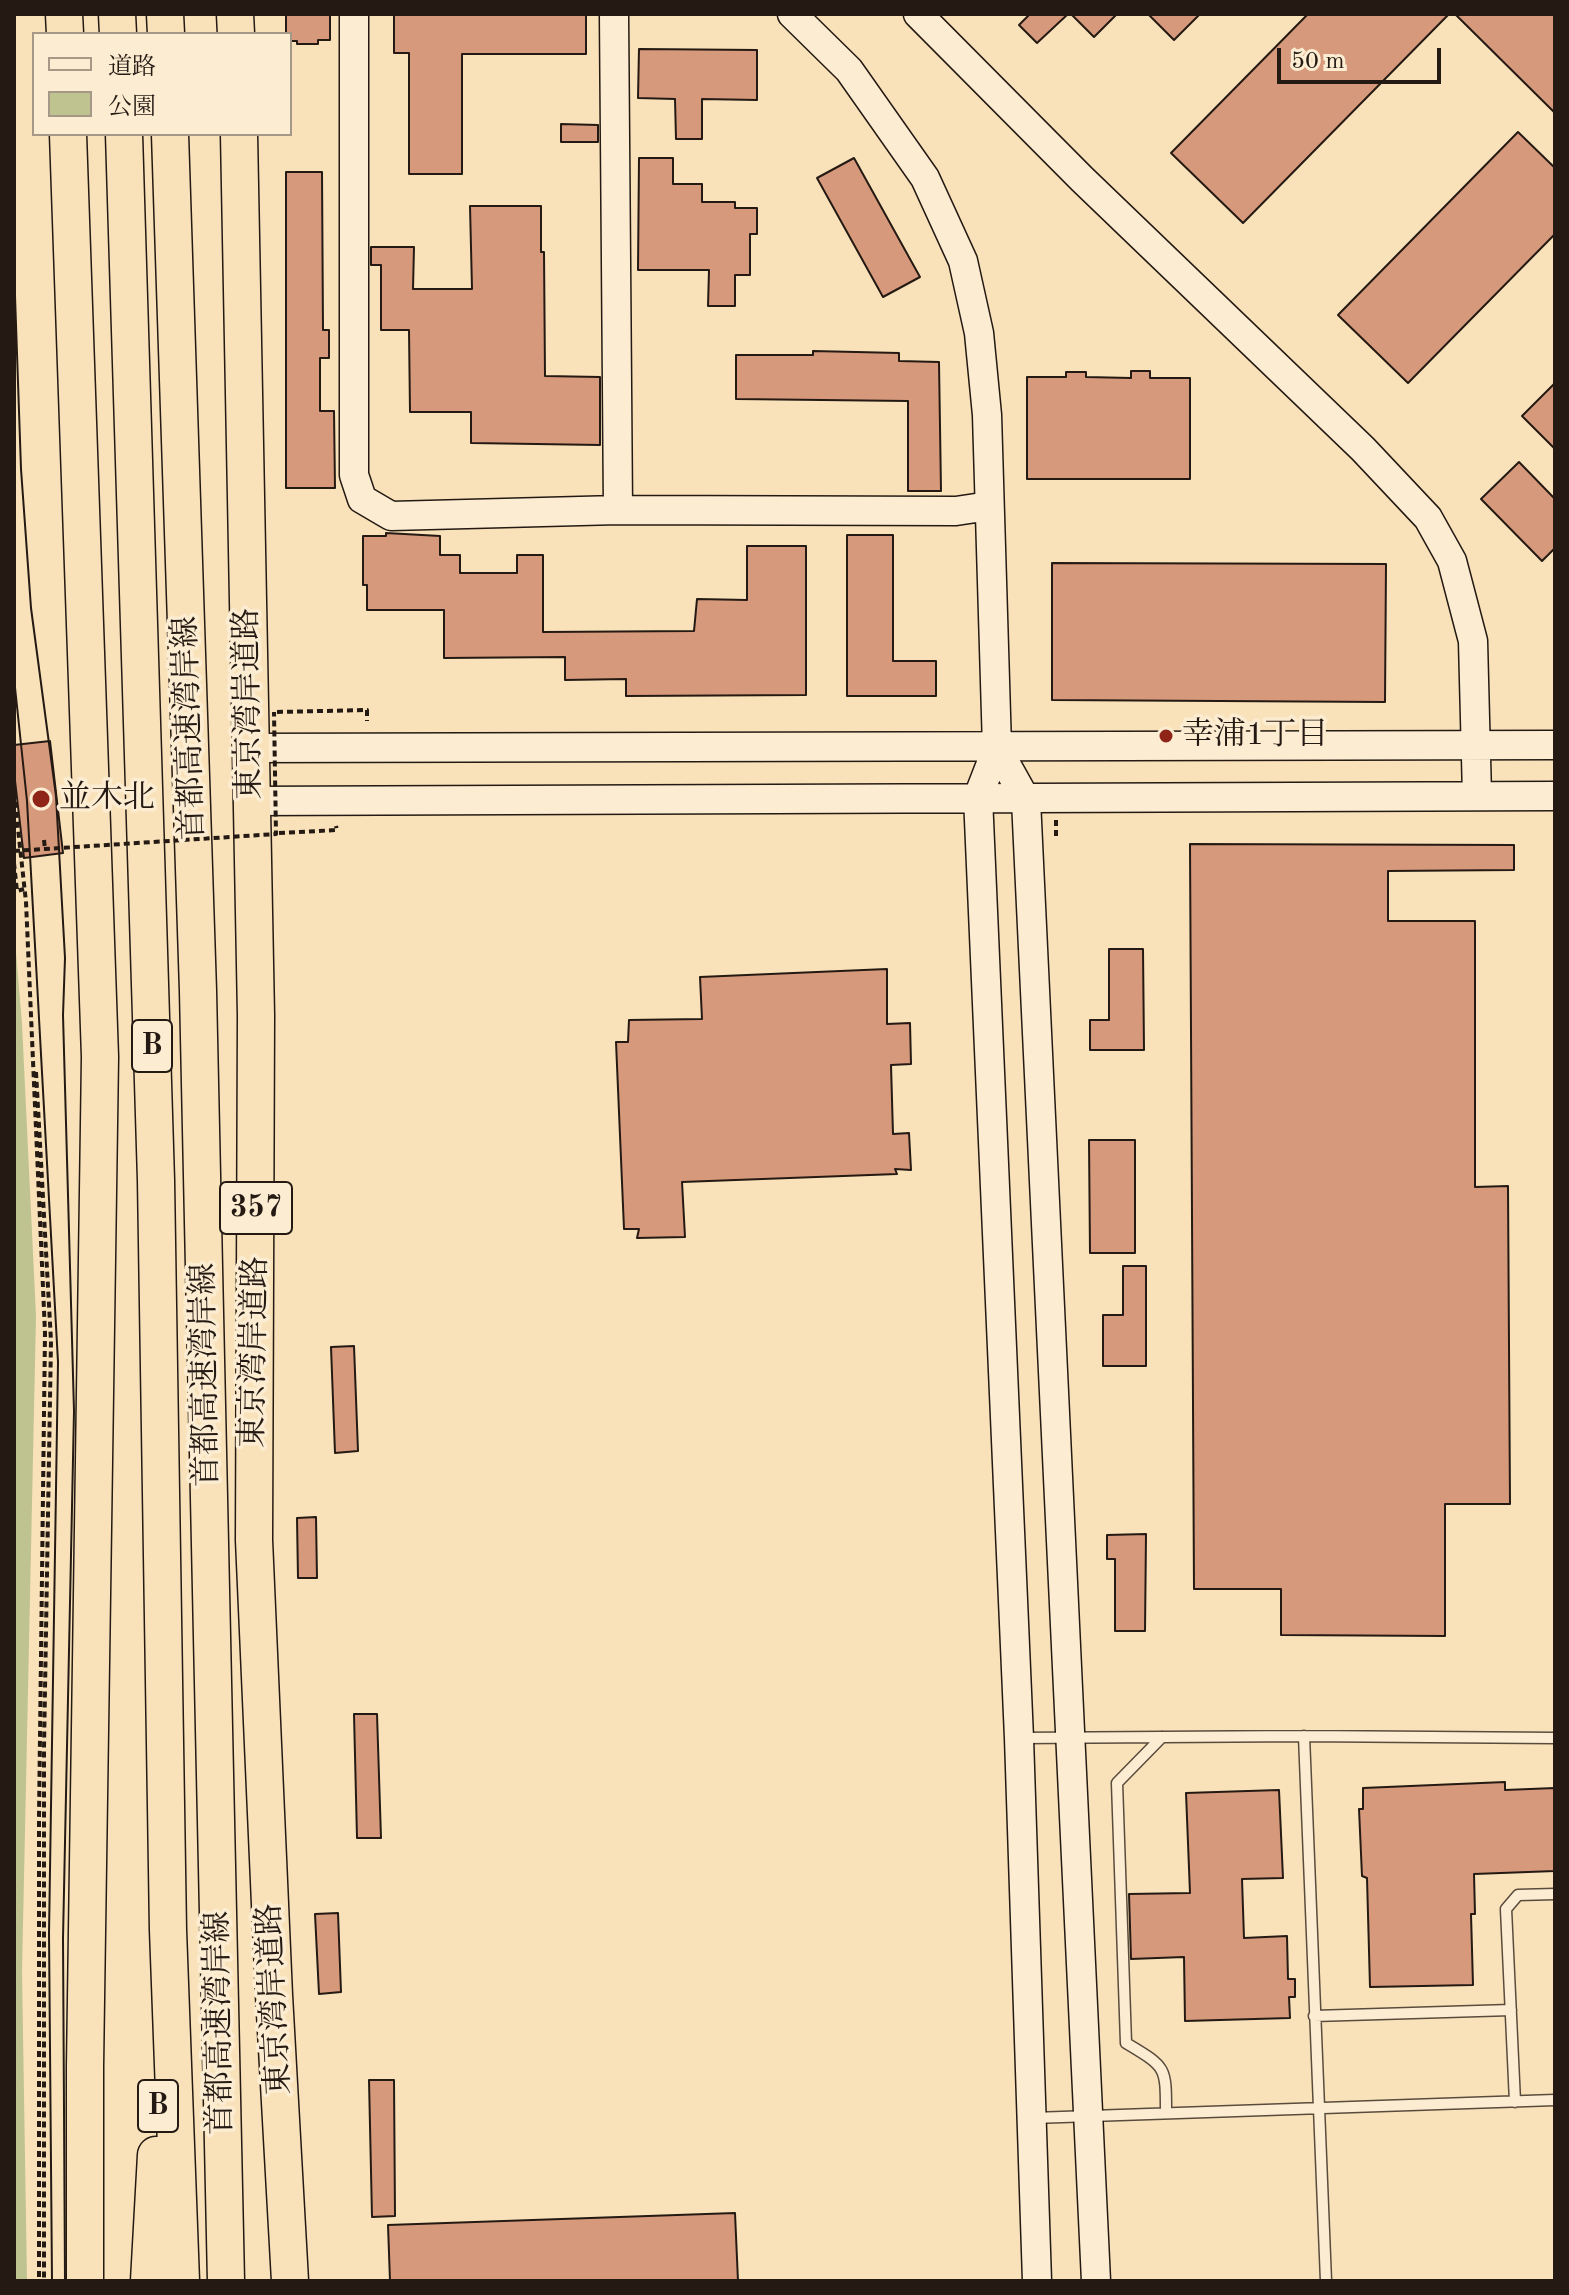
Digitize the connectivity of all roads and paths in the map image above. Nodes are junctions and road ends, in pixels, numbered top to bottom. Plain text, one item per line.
1 (354, 14) edge
2 (614, 14) edge
3 (792, 14) edge
4 (918, 14) edge
5 (68, 136) edge
6 (239, 136) edge
7 (171, 147) edge
8 (124, 148) edge
9 (989, 506) junction
10 (618, 510) junction
11 (367, 721) dead end
12 (1475, 745) junction
13 (1555, 745) edge
14 (250, 748) junction
15 (997, 748) junction
16 (14, 792) edge
17 (1477, 796) junction
18 (1555, 796) edge
19 (978, 797) junction
20 (1026, 800) junction
21 (251, 801) junction
22 (336, 828) dead end
23 (276, 834) junction
24 (44, 840) dead end
25 (45, 849) junction
26 (276, 849) dead end
27 (14, 851) edge
28 (14, 863) edge
29 (24, 889) junction
30 (1304, 1736) junction
31 (1072, 1737) junction
32 (1162, 1737) junction
33 (1019, 1738) junction
34 (1555, 1738) edge
35 (1555, 1894) edge
36 (168, 1930) junction
37 (1511, 2010) junction
38 (1314, 2016) junction
39 (1555, 2100) edge
40 (1515, 2102) junction
41 (1317, 2109) junction
42 (1166, 2112) junction
43 (1090, 2116) junction
44 (1031, 2118) junction
45 (41, 2281) edge
46 (85, 2281) edge
47 (149, 2281) edge
48 (181, 2281) edge
49 (226, 2281) edge
50 (290, 2281) edge
51 (1037, 2281) edge
52 (1096, 2281) edge
53 (1326, 2281) edge

1 - 10 street
2 - 10 street
3 - 9 street
4 - 12 street
5 - 46 highway
6 - 14 highway, 東京湾岸道路 / 357
7 - 49 highway, 首都高速湾岸線 / B
8 - 36 highway, 首都高速湾岸線 / B
9 - 10 street
9 - 15 street
11 - 23 path, bridge
12 - 13 street
12 - 15 street
12 - 17 street
14 - 15 street
14 - 21 highway, 東京湾岸道路 / 357
15 - 19 street
15 - 20 street
16 - 29 path
17 - 18 street
17 - 20 street
19 - 20 street
19 - 21 street
19 - 33 street
20 - 31 street
21 - 50 highway, 東京湾岸道路 / 357
22 - 23 path
23 - 25 path, bridge
23 - 26 path
24 - 25 path, bridge
25 - 27 path, bridge
28 - 29 path
29 - 45 path
30 - 32 lane
30 - 34 lane
30 - 38 lane
31 - 32 lane
31 - 33 lane
31 - 43 street
32 - 42 lane
33 - 44 street
35 - 37 lane
36 - 47 highway, B
36 - 48 highway
37 - 38 lane
37 - 40 lane
38 - 41 lane
39 - 40 lane
40 - 41 lane
41 - 42 lane
41 - 53 lane
42 - 43 lane
43 - 44 lane
43 - 52 street
44 - 51 street

